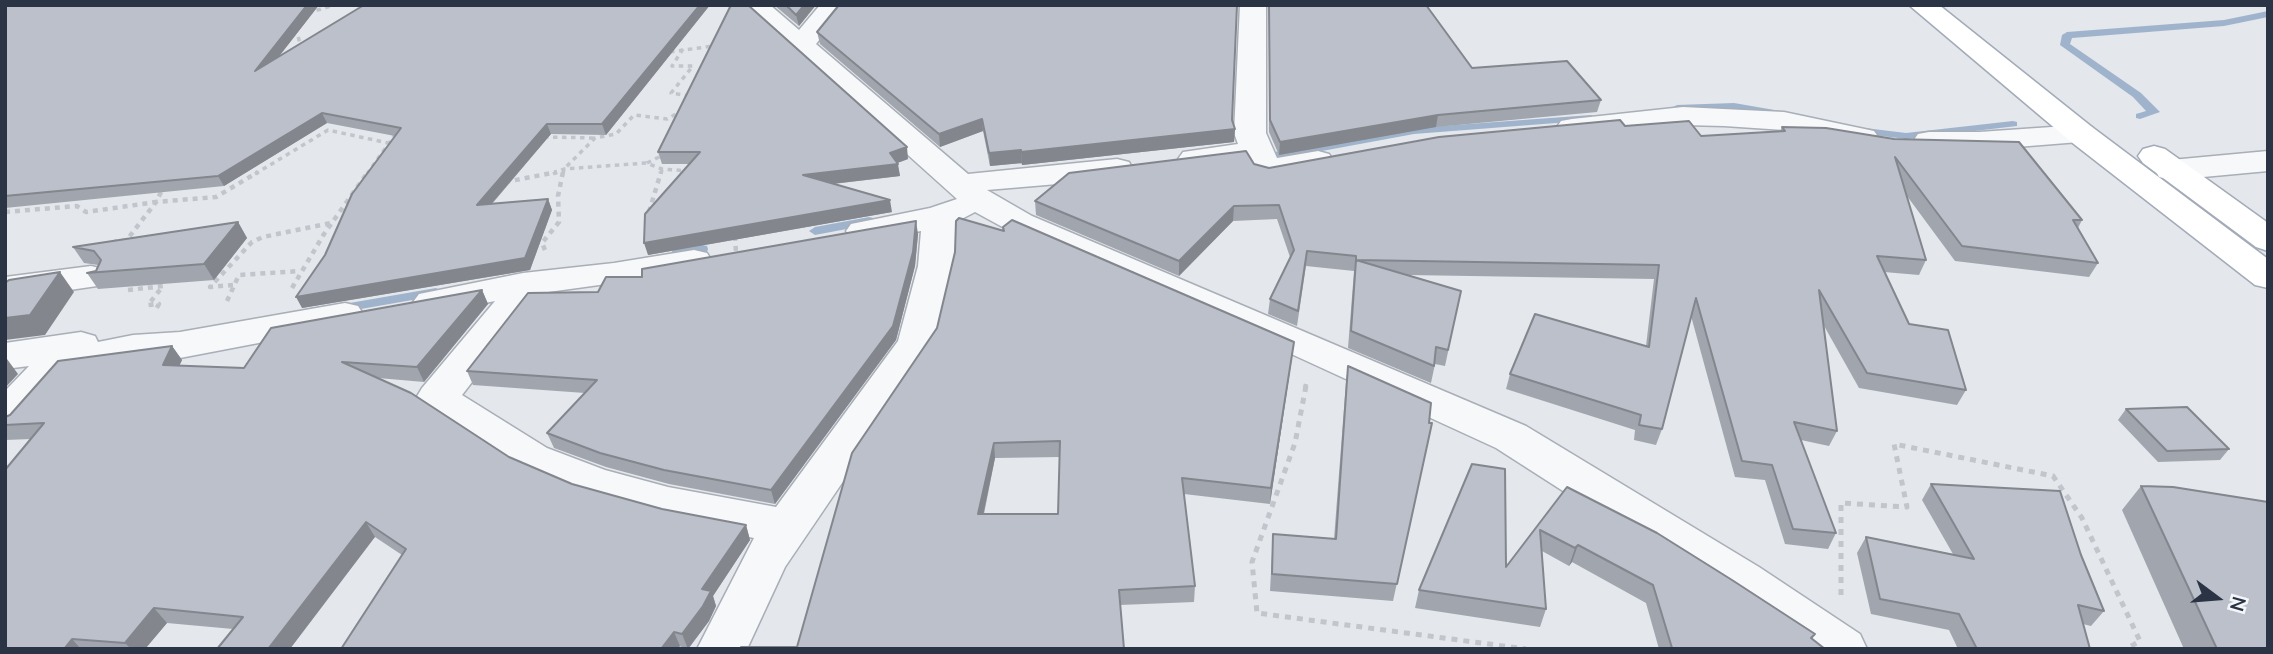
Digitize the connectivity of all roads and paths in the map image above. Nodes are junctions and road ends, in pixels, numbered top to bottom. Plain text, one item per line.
1 (334, 5) edge
2 (754, 5) edge
3 (834, 5) edge
4 (1253, 5) edge
5 (1922, 5) edge
6 (1959, 5) edge
7 (301, 16) edge
8 (285, 33) edge
9 (801, 45) junction
10 (724, 46) edge
11 (293, 49) edge
12 (682, 49) junction
13 (670, 52) edge
14 (691, 107) junction
15 (687, 117) edge
16 (400, 128) edge
17 (367, 129) edge
18 (1537, 132) edge
19 (2081, 134) junction
20 (356, 136) junction
21 (393, 136) junction
22 (541, 137) edge
23 (403, 138) edge
24 (596, 138) junction
25 (388, 143) junction
26 (663, 144) edge
27 (1345, 156) edge
28 (1260, 157) junction
29 (2268, 161) edge
30 (646, 163) junction
31 (564, 169) junction
32 (662, 169) junction
33 (2171, 170) junction
34 (698, 172) edge
35 (165, 182) edge
36 (498, 182) edge
37 (36, 201) edge
38 (156, 202) junction
39 (961, 202) junction
40 (650, 208) junction
41 (658, 208) edge
42 (26, 211) junction
43 (5, 212) edge
44 (648, 216) edge
45 (332, 223) junction
46 (830, 236) edge
47 (250, 237) dead end
48 (263, 237) junction
49 (139, 240) edge
50 (2268, 240) edge
51 (125, 241) junction
52 (735, 241) edge
53 (330, 242) edge
54 (318, 243) junction
55 (91, 277) joint
56 (2268, 277) edge
57 (233, 285) dead end
58 (526, 285) junction
59 (125, 290) dead end
60 (290, 291) dead end
61 (5, 294) edge
62 (133, 348) junction
63 (1325, 354) junction
64 (5, 356) edge
65 (82, 356) junction
66 (5, 418) edge
67 (788, 527) junction
68 (1832, 642) edge
69 (722, 649) edge
70 (1526, 649) edge
71 (2126, 649) edge

1 - 7 path
2 - 9 street
3 - 9 street
4 - 28 street
5 - 19 main road
6 - 33 main road
8 - 11 path
9 - 39 street
10 - 12 path
12 - 13 path
12 - 14 path
14 - 15 path
14 - 24 path
16 - 21 path
17 - 20 path
18 - 19 street
19 - 56 main road
20 - 25 path
20 - 38 path
21 - 23 path
21 - 25 path
22 - 24 path
24 - 31 path
25 - 45 path
26 - 30 path
27 - 28 street
28 - 39 street
29 - 33 street
30 - 31 path
30 - 32 path
31 - 36 path
31 - 58 path
32 - 34 path
32 - 40 path
33 - 50 main road
35 - 38 path
37 - 42 path
38 - 42 path
38 - 51 path
39 - 46 street
39 - 63 street
39 - 67 street
40 - 41 path
40 - 44 path
42 - 43 path
45 - 48 path
45 - 54 path
47 - 48 path
48 - 57 path
49 - 51 path
51 - 55 path
52 - 58 street
53 - 54 path
54 - 60 path
55 - 61 street
58 - 62 street
58 - 67 street
59 - 62 path
62 - 65 street
63 - 68 street
63 - 70 path
64 - 65 street
65 - 66 street
67 - 69 street
68 - 71 path

